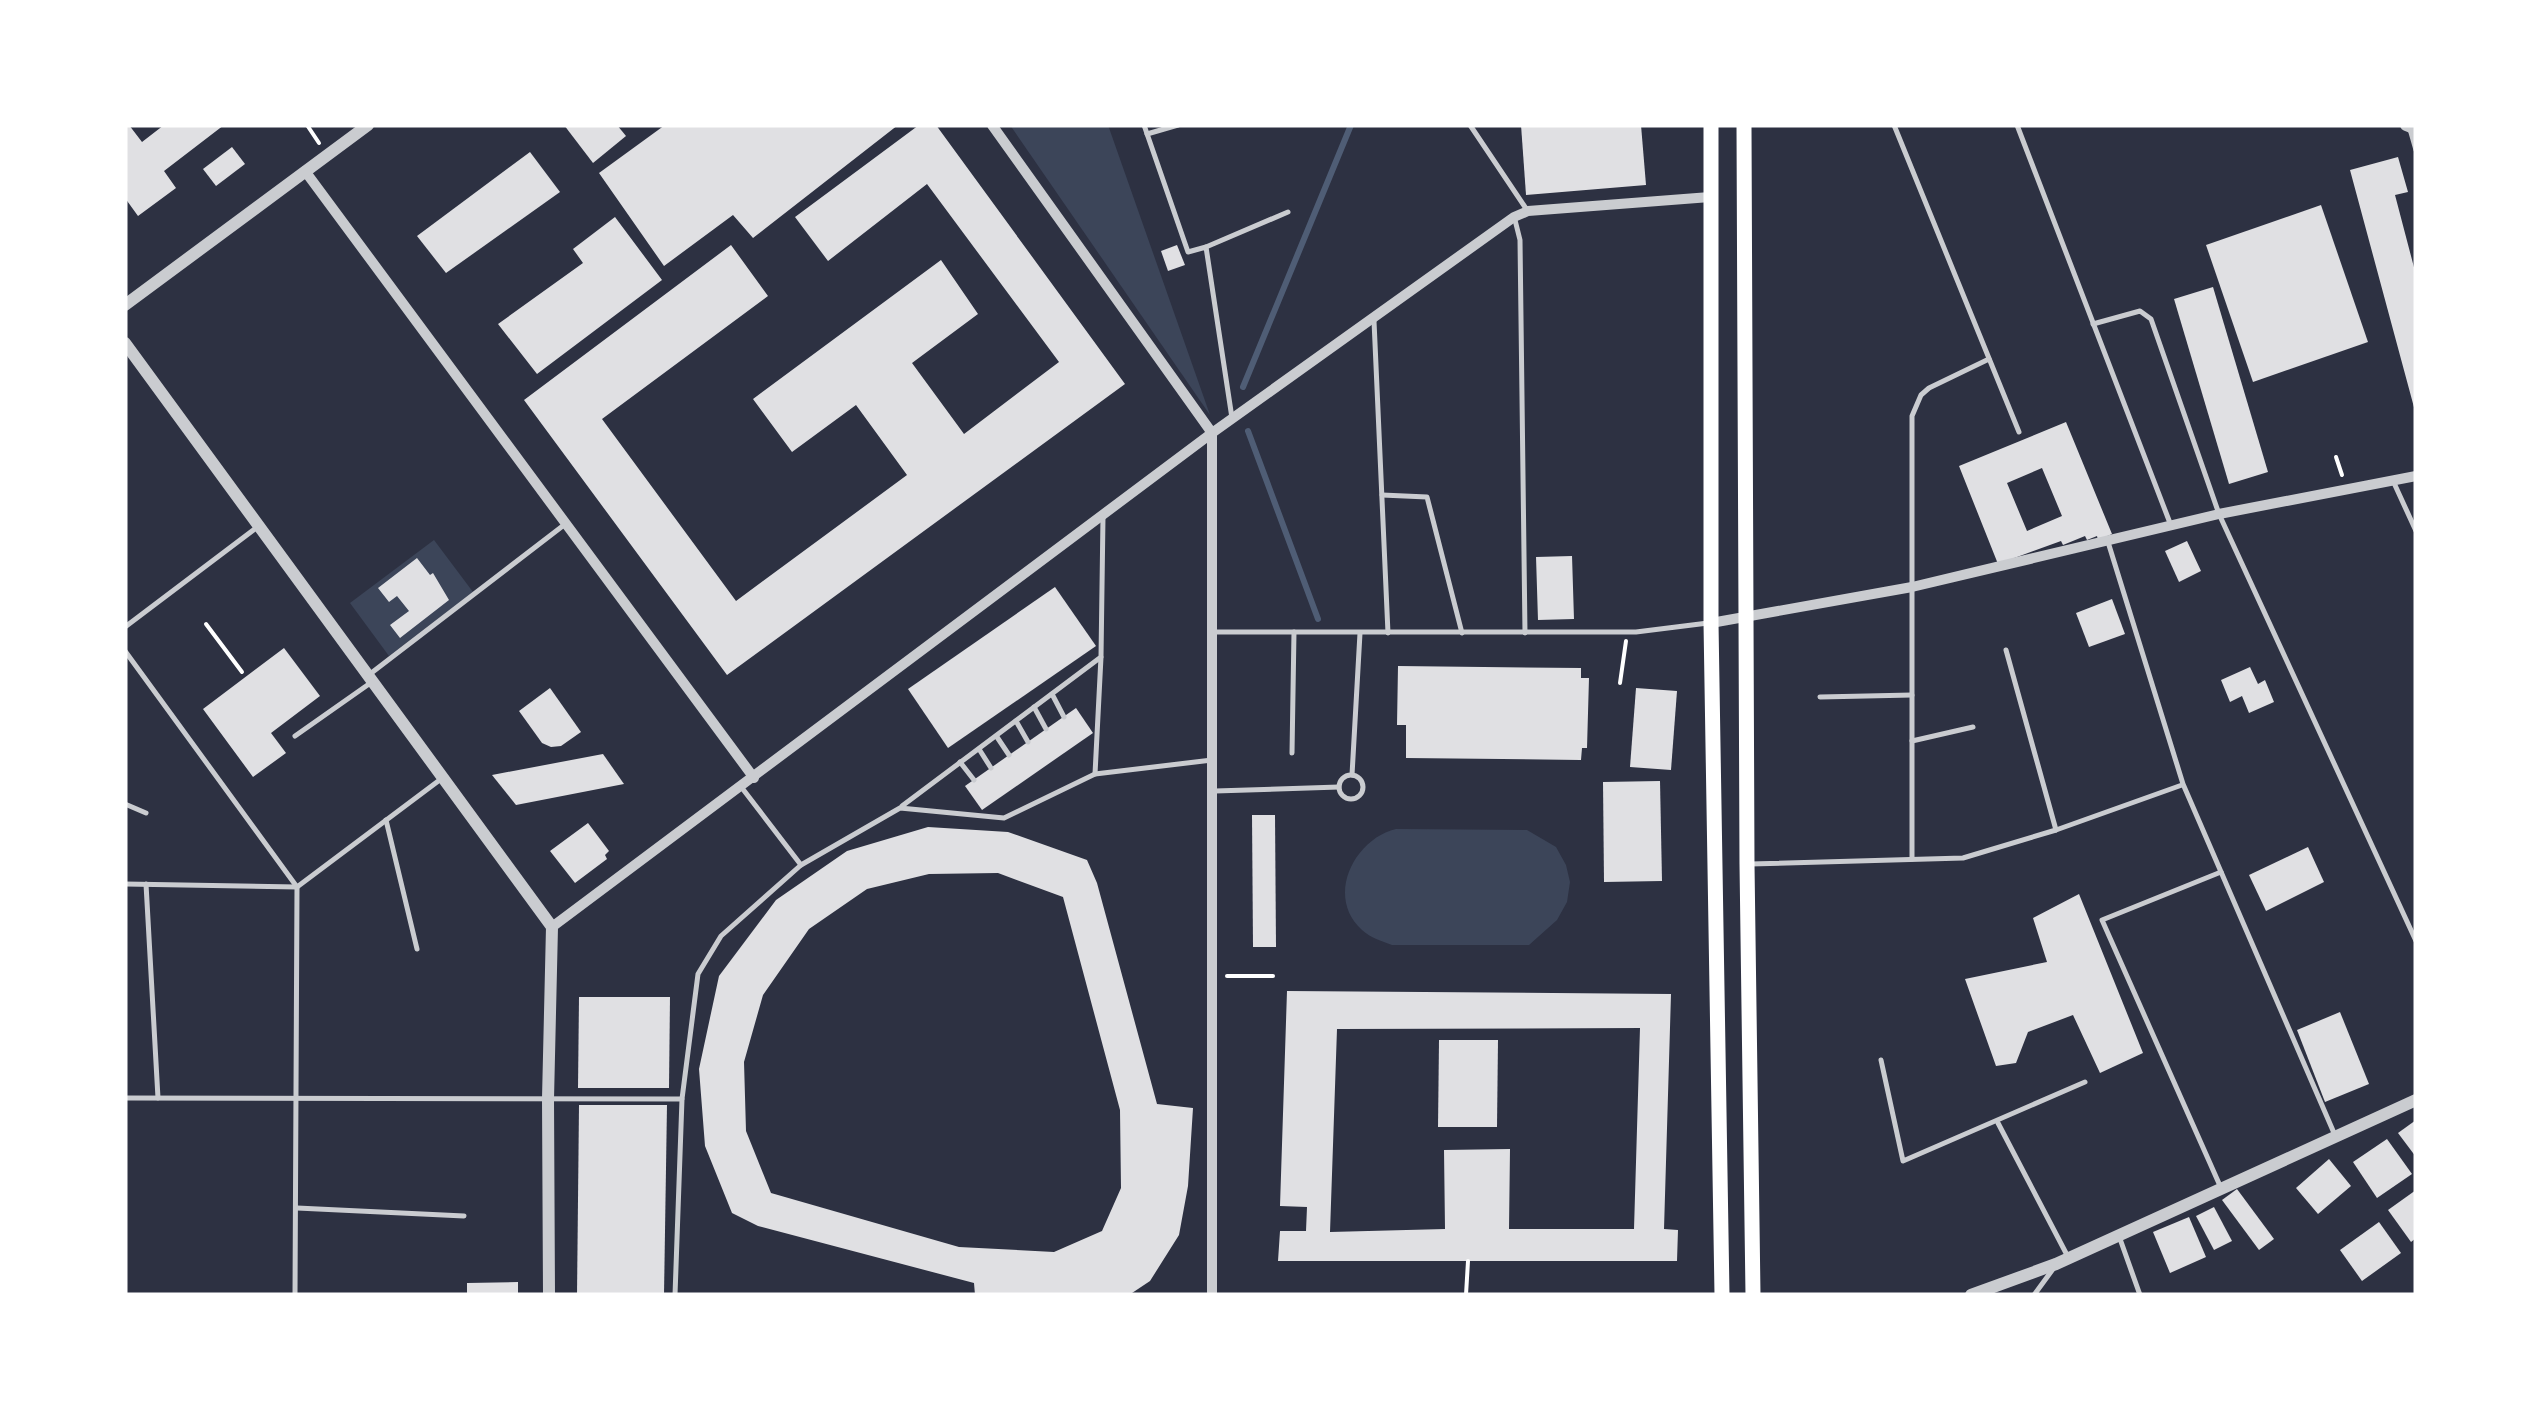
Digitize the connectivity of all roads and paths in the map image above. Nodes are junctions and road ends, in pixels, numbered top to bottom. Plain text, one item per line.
1 (307, 125) edge
2 (368, 125) edge
3 (992, 125) edge
4 (1144, 125) edge
5 (1178, 125) edge
6 (1470, 125) edge
7 (1711, 125) edge
8 (1744, 125) edge
9 (1894, 125) edge
10 (2017, 125) edge
11 (2410, 127) edge
12 (1147, 134) junction
13 (2416, 150) edge
14 (327, 155) junction
15 (306, 171) junction
16 (1710, 198) junction
17 (1528, 211) junction
18 (1288, 212) dead end
19 (1514, 217) junction
20 (1206, 247) junction
21 (125, 305) edge
22 (1374, 318) junction
23 (2094, 324) junction
24 (125, 343) edge
25 (1988, 359) junction
26 (1232, 418) junction
27 (2018, 432) dead end
28 (1212, 433) junction
29 (2336, 457) dead end
30 (2416, 476) edge
31 (2393, 480) junction
32 (2346, 490) junction
33 (1382, 495) junction
34 (2219, 514) junction
35 (1103, 516) junction
36 (567, 524) junction
37 (258, 526) junction
38 (2172, 526) junction
39 (2416, 532) edge
40 (2107, 541) junction
41 (1912, 588) junction
42 (1748, 617) junction
43 (1711, 623) junction
44 (206, 624) dead end
45 (125, 627) edge
46 (1212, 632) junction
47 (1294, 632) junction
48 (1627, 632) junction
49 (1360, 633) junction
50 (1388, 633) junction
51 (1462, 633) junction
52 (1525, 633) junction
53 (2006, 650) dead end
54 (125, 651) edge
55 (1101, 657) junction
56 (242, 672) dead end
57 (370, 679) junction
58 (1620, 682) dead end
59 (1052, 694) junction
60 (1912, 695) junction
61 (1820, 697) dead end
62 (1034, 707) junction
63 (1064, 717) dead end
64 (1016, 721) junction
65 (1974, 727) dead end
66 (1046, 729) dead end
67 (295, 736) dead end
68 (996, 736) junction
69 (1912, 741) junction
70 (1028, 742) dead end
71 (979, 748) junction
72 (1292, 754) dead end
73 (1009, 755) dead end
74 (1212, 760) junction
75 (960, 762) junction
76 (991, 768) dead end
77 (1095, 774) junction
78 (1352, 775) junction
79 (754, 778) junction
80 (442, 779) junction
81 (974, 780) dead end
82 (2183, 784) junction
83 (741, 787) junction
84 (1339, 787) junction
85 (1212, 790) junction
86 (125, 804) edge
87 (900, 808) junction
88 (146, 813) dead end
89 (386, 820) junction
90 (2056, 830) junction
91 (1912, 860) junction
92 (1747, 864) junction
93 (801, 865) junction
94 (2221, 872) junction
95 (125, 884) edge
96 (146, 884) junction
97 (297, 887) junction
98 (552, 927) junction
99 (2416, 941) edge
100 (418, 949) dead end
101 (1273, 976) dead end
102 (1212, 977) junction
103 (1880, 1060) dead end
104 (2085, 1082) dead end
105 (125, 1098) edge
106 (158, 1098) junction
107 (298, 1098) junction
108 (548, 1099) junction
109 (682, 1099) junction
110 (2416, 1100) edge
111 (1998, 1122) junction
112 (2336, 1136) junction
113 (2222, 1188) junction
114 (297, 1208) junction
115 (464, 1216) dead end
116 (2118, 1234) junction
117 (1468, 1261) dead end
118 (2062, 1261) junction
119 (296, 1295) edge
120 (550, 1295) edge
121 (675, 1295) edge
122 (1212, 1295) edge
123 (1466, 1295) edge
124 (1722, 1295) edge
125 (1753, 1295) edge
126 (1971, 1295) edge
127 (2034, 1295) edge
128 (2140, 1295) edge

1 - 14 path
2 - 14 street
3 - 28 street
4 - 12 lane
5 - 12 lane
6 - 17 lane
7 - 16 main road
8 - 42 main road
9 - 25 lane
10 - 23 lane
11 - 13 lane
12 - 20 lane
14 - 15 street
15 - 21 street
15 - 36 street
16 - 17 street
16 - 43 main road
17 - 19 street
18 - 20 lane
19 - 22 street
19 - 52 lane
20 - 26 lane
22 - 26 street
22 - 33 lane
23 - 34 lane
23 - 38 lane
24 - 37 street
25 - 27 lane
25 - 41 lane
26 - 28 street
28 - 35 street
28 - 46 street
29 - 32 path
30 - 31 street
31 - 32 street
31 - 39 lane
32 - 34 street
33 - 50 lane
33 - 51 lane
34 - 38 street
34 - 99 lane
35 - 55 lane
35 - 79 street
36 - 57 lane
36 - 79 street
37 - 45 lane
37 - 57 street
38 - 40 street
40 - 41 street
40 - 82 lane
41 - 42 street
41 - 60 lane
42 - 43 street
42 - 92 main road
43 - 48 lane
43 - 124 main road
44 - 56 path
46 - 47 lane
46 - 74 street
47 - 49 lane
47 - 72 lane
48 - 52 lane
48 - 58 path
49 - 50 lane
49 - 78 lane
50 - 51 lane
51 - 52 lane
53 - 90 lane
54 - 97 lane
55 - 59 lane
55 - 77 lane
57 - 67 lane
57 - 80 street
59 - 62 lane
59 - 63 lane
60 - 61 lane
60 - 69 lane
62 - 64 lane
62 - 66 lane
64 - 68 lane
64 - 70 lane
65 - 69 lane
68 - 71 lane
68 - 73 lane
69 - 91 lane
71 - 75 lane
71 - 76 lane
74 - 77 lane
74 - 85 street
75 - 81 lane
75 - 87 lane
77 - 87 lane
78 - 84 lane
78 - 84 lane
79 - 83 street
80 - 89 lane
80 - 98 street
82 - 90 lane
82 - 94 lane
83 - 93 lane
83 - 98 street
84 - 85 lane
85 - 102 street
86 - 88 lane
87 - 93 lane
89 - 97 lane
89 - 100 lane
90 - 91 lane
91 - 92 lane
92 - 125 main road
93 - 109 lane
94 - 112 lane
94 - 113 lane
95 - 96 lane
96 - 97 lane
96 - 106 lane
97 - 107 lane
98 - 108 street
101 - 102 path
102 - 122 street
103 - 111 lane
104 - 111 lane
105 - 106 lane
106 - 107 lane
107 - 108 lane
107 - 114 lane
108 - 109 lane
108 - 120 street
109 - 121 lane
110 - 112 street
111 - 118 lane
112 - 113 street
113 - 116 street
114 - 115 lane
114 - 119 lane
116 - 118 street
116 - 128 lane
117 - 123 path
118 - 126 street
118 - 127 lane

